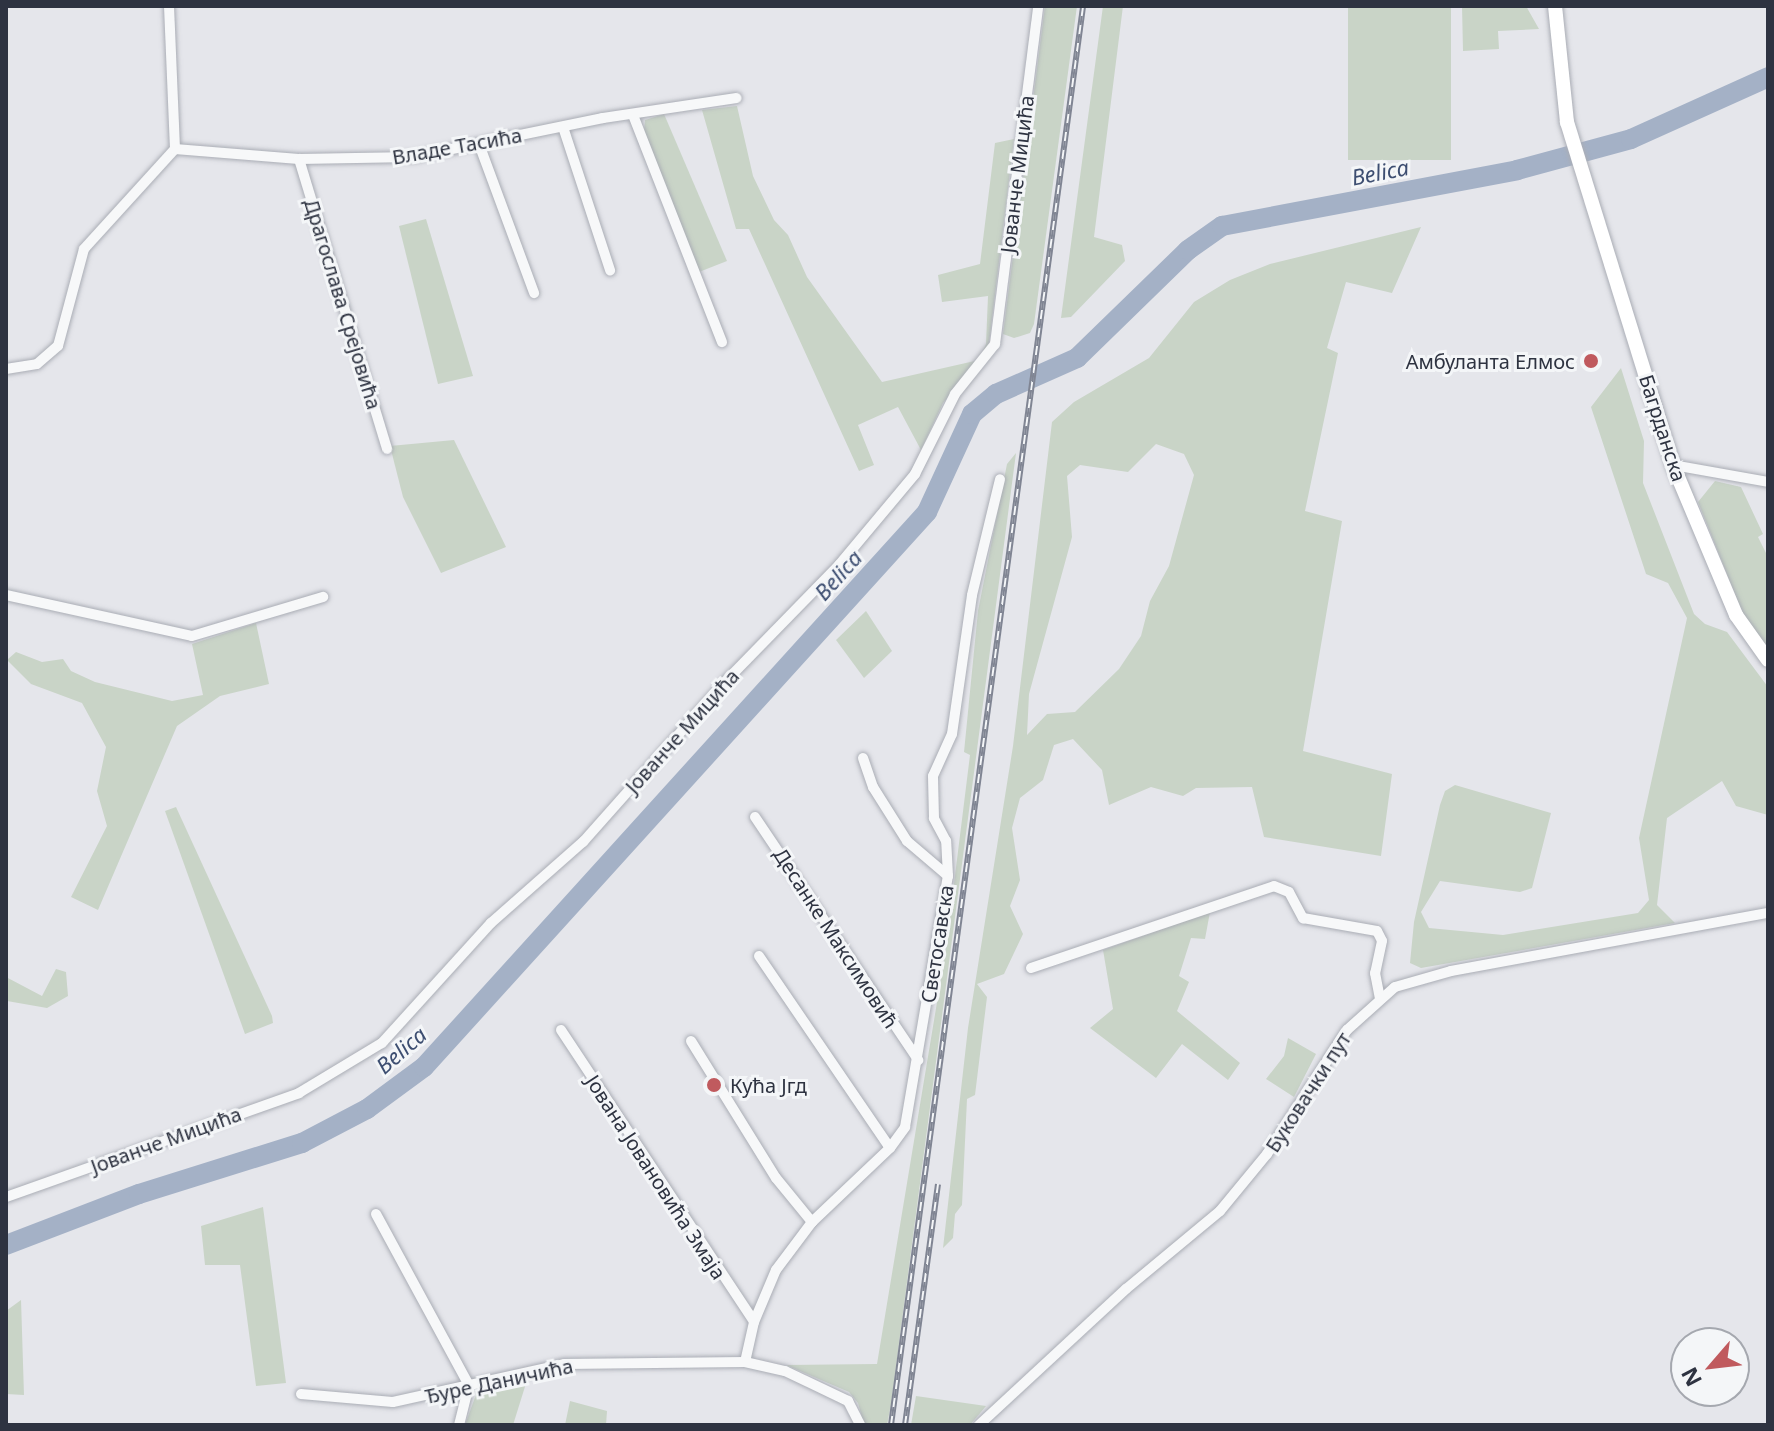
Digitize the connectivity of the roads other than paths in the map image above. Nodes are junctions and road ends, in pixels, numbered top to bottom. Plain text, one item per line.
1 (169, 6) edge
2 (1038, 6) edge
3 (1558, 6) edge
4 (737, 98) dead end
5 (633, 115) junction
6 (563, 127) junction
7 (479, 144) junction
8 (175, 149) junction
9 (299, 159) junction
10 (610, 270) dead end
11 (534, 293) dead end
12 (722, 342) dead end
13 (6, 369) edge
14 (387, 449) dead end
15 (1673, 465) junction
16 (1000, 479) dead end
17 (1768, 482) edge
18 (6, 595) edge
19 (323, 597) dead end
20 (1768, 660) edge
21 (863, 758) dead end
22 (755, 817) dead end
23 (948, 876) junction
24 (1768, 913) edge
25 (759, 956) dead end
26 (1031, 968) dead end
27 (1380, 998) junction
28 (561, 1030) dead end
29 (691, 1041) dead end
30 (918, 1060) junction
31 (890, 1148) junction
32 (6, 1197) edge
33 (376, 1214) dead end
34 (812, 1222) junction
35 (754, 1322) junction
36 (745, 1362) junction
37 (469, 1385) junction
38 (301, 1394) dead end
39 (459, 1425) edge
40 (860, 1425) edge
41 (979, 1425) edge

1 - 8 street
2 - 32 street, Јованче Мицића
3 - 15 main road, Багрданска
4 - 5 street, Владе Тасића
5 - 6 street, Владе Тасића
5 - 12 street
6 - 7 street, Владе Тасића
6 - 10 street
7 - 9 street, Владе Тасића
7 - 11 street
8 - 9 street, Владе Тасића
8 - 13 street
9 - 14 street, Драгослава Срејовића
15 - 17 street
15 - 20 main road, Багрданска
16 - 23 street, Светосавска
18 - 19 street
21 - 23 street
22 - 30 street, Десанке Максимовић
23 - 30 street, Светосавска
24 - 27 street, Буковачки пут
25 - 31 street
26 - 27 street
27 - 41 street, Буковачки пут
28 - 35 street, Јована Јовановића Змаја
29 - 34 street
30 - 31 street, Светосавска
31 - 34 street, Светосавска
33 - 37 street
34 - 35 street, Светосавска
35 - 36 street, Светосавска
36 - 37 street, Ђуре Даничића
36 - 40 street, Ђуре Даничића
37 - 38 street, Ђуре Даничића
37 - 39 street

